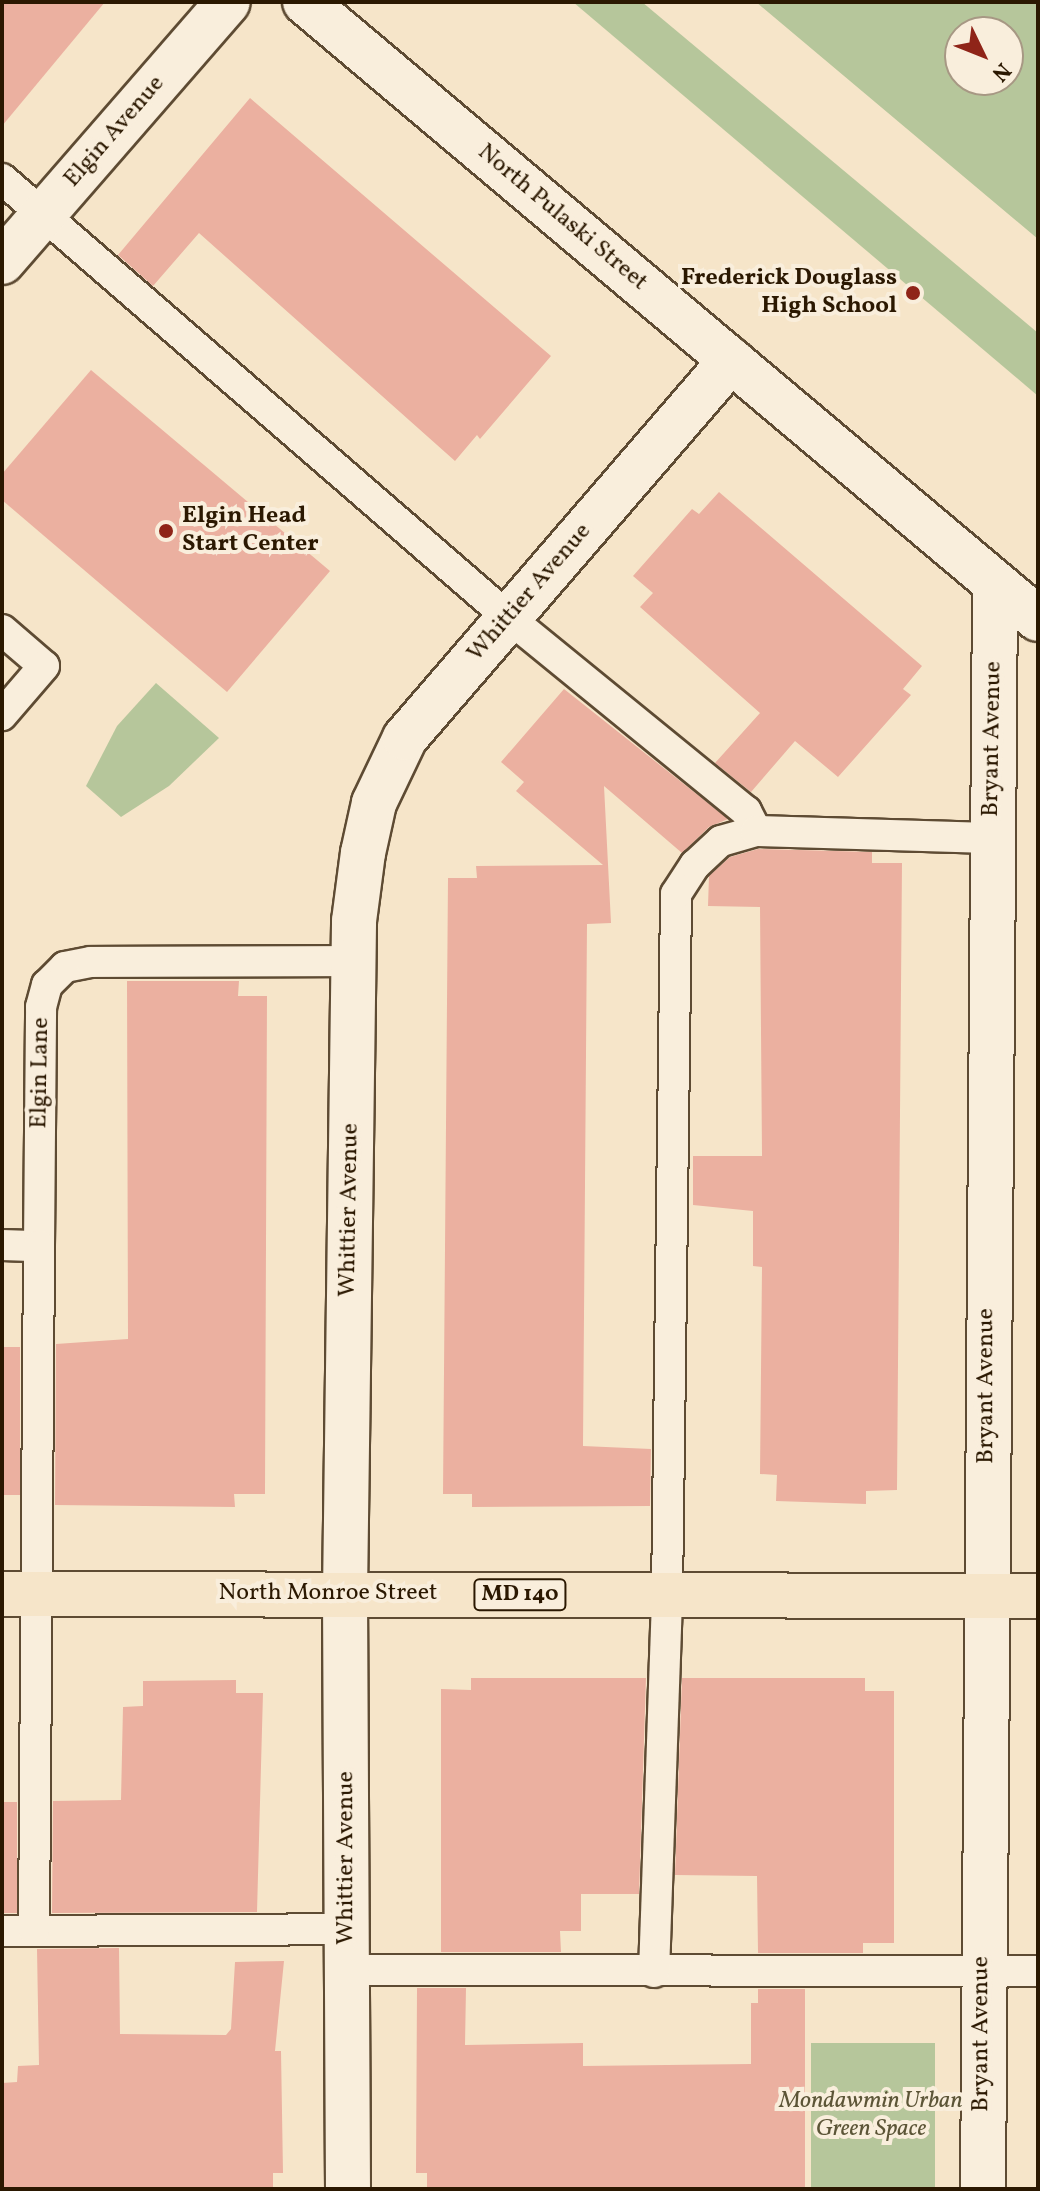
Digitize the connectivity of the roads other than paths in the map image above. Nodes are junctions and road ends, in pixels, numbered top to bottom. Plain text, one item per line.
1 (228, 2) edge
2 (305, 2) edge
3 (2, 179) edge
4 (43, 215) junction
5 (2, 262) edge
6 (731, 360) junction
7 (995, 584) junction
8 (509, 618) junction
9 (1038, 619) edge
10 (2, 630) edge
11 (2, 715) edge
12 (756, 831) junction
13 (991, 838) junction
14 (353, 961) junction
15 (2, 1245) edge
16 (39, 1246) junction
17 (20, 1594) edge
18 (345, 1594) junction
19 (667, 1595) junction
20 (1038, 1596) edge
21 (985, 1597) junction
22 (2, 1931) edge
23 (34, 1931) junction
24 (348, 1949) junction
25 (981, 1971) junction
26 (1038, 1971) edge
27 (654, 1972) junction
28 (348, 2189) edge
29 (983, 2189) edge

1 - 4 street, Elgin Avenue
2 - 6 street, North Pulaski Street
3 - 4 lane
4 - 5 street, Elgin Avenue
4 - 8 lane
6 - 7 street, North Pulaski Street
6 - 8 street, Whittier Avenue
7 - 9 street, North Pulaski Street
7 - 13 street, Bryant Avenue
8 - 12 lane
8 - 14 street, Whittier Avenue
10 - 11 lane
12 - 13 lane
12 - 19 lane
13 - 21 street, Bryant Avenue
14 - 16 lane, Elgin Lane
14 - 18 street, Whittier Avenue
15 - 16 lane
16 - 17 lane, Elgin Lane
17 - 18 main road, North Monroe Street / MD 140
17 - 23 lane, Elgin Lane
18 - 19 main road, North Monroe Street / MD 140
18 - 24 street, Whittier Avenue
19 - 21 main road, North Monroe Street / MD 140
19 - 27 lane
20 - 21 main road, North Monroe Street / MD 140
21 - 25 street, Bryant Avenue
22 - 23 lane
23 - 24 lane
24 - 27 lane
24 - 28 street, Whittier Avenue
25 - 26 lane
25 - 27 lane
25 - 29 street, Bryant Avenue

